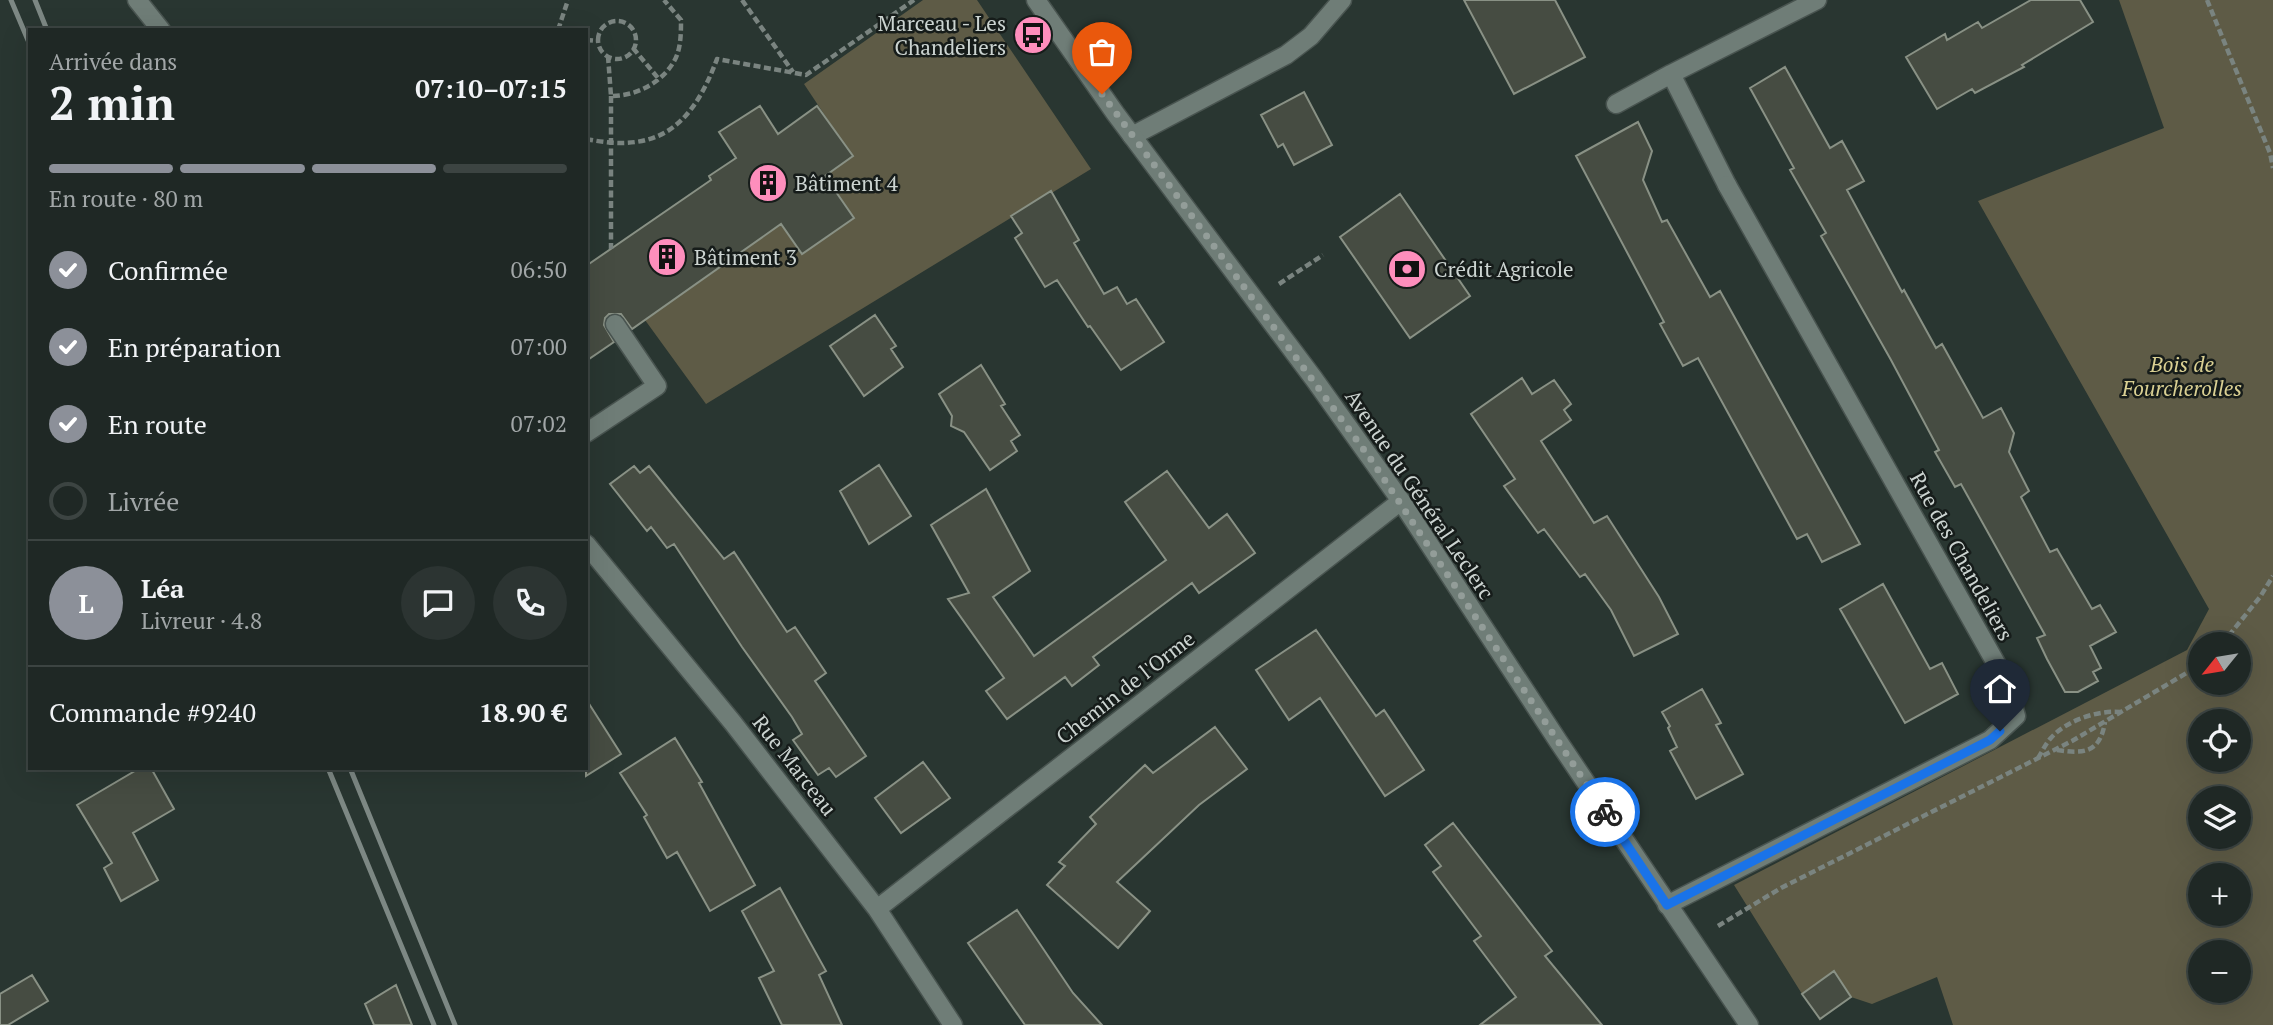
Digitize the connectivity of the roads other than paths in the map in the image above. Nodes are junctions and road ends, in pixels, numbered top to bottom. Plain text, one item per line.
1 (137, 0) edge
2 (1036, 0) edge
3 (1342, 0) edge
4 (1817, 0) edge
5 (159, 28) edge
6 (1671, 74) junction
7 (1616, 104) dead end
8 (1132, 136) junction
9 (615, 324) dead end
10 (588, 432) edge
11 (1401, 501) junction
12 (588, 546) edge
13 (1667, 905) junction
14 (877, 909) junction
15 (953, 1025) edge
16 (1749, 1025) edge

1 - 5 street
2 - 8 street, Avenue du Général Leclerc
3 - 8 street
4 - 6 street
6 - 7 street
6 - 13 street, Rue des Chandeliers
8 - 11 street, Avenue du Général Leclerc
9 - 10 street
11 - 13 street, Avenue du Général Leclerc
11 - 14 street, Chemin de l'Orme
12 - 14 street, Rue Marceau
13 - 16 street, Avenue du Général Leclerc
14 - 15 street, Rue Marceau

